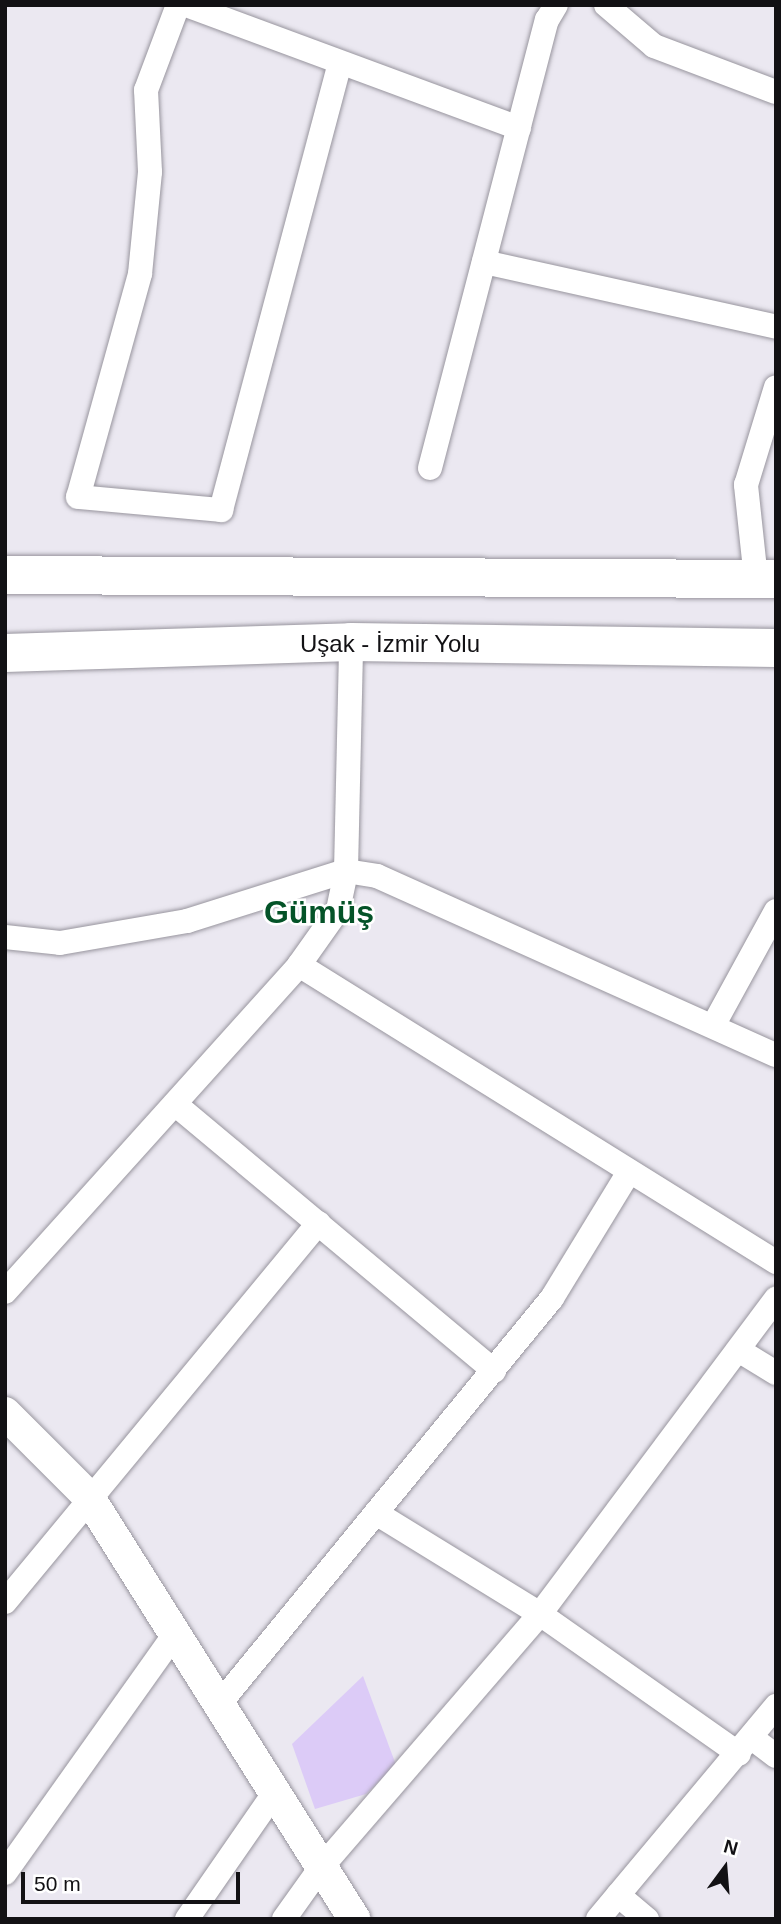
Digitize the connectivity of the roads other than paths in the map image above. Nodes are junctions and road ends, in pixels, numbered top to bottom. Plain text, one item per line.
1 (178, 5) edge
2 (186, 5) edge
3 (556, 5) edge
4 (606, 5) edge
5 (339, 65) junction
6 (776, 92) edge
7 (519, 128) junction
8 (484, 262) junction
9 (776, 327) edge
10 (776, 387) edge
11 (430, 468) dead end
12 (5, 575) edge
13 (766, 579) edge
14 (351, 642) junction
15 (776, 648) edge
16 (5, 653) edge
17 (346, 871) junction
18 (776, 911) edge
19 (5, 937) edge
20 (299, 965) junction
21 (712, 1026) junction
22 (776, 1055) edge
23 (175, 1104) junction
24 (629, 1172) junction
25 (317, 1223) junction
26 (776, 1262) edge
27 (5, 1293) edge
28 (776, 1299) edge
29 (740, 1352) junction
30 (494, 1371) junction
31 (776, 1373) edge
32 (5, 1413) edge
33 (88, 1496) junction
34 (376, 1513) junction
35 (5, 1602) edge
36 (540, 1614) junction
37 (176, 1633) junction
38 (221, 1702) junction
39 (776, 1706) edge
40 (745, 1746) junction
41 (776, 1756) edge
42 (277, 1789) junction
43 (319, 1870) junction
44 (5, 1873) edge
45 (618, 1895) junction
46 (187, 1919) edge
47 (284, 1919) edge
48 (354, 1919) edge
49 (598, 1919) edge
50 (646, 1919) edge

1 - 5 street
2 - 5 street
3 - 7 street
4 - 6 street
5 - 7 street
7 - 8 street
8 - 9 street
8 - 11 street
10 - 13 street
12 - 13 highway
14 - 15 highway, Uşak - İzmir Yolu
14 - 16 highway, Uşak - İzmir Yolu
14 - 17 street
17 - 19 street
17 - 20 street
17 - 21 street
18 - 21 street
20 - 23 street
20 - 24 street
21 - 22 street
23 - 25 street
23 - 27 street
24 - 26 street
24 - 30 street
25 - 30 street
25 - 33 street
28 - 29 street
29 - 31 street
29 - 36 street
30 - 34 street
32 - 33 street
33 - 35 street
33 - 37 street
34 - 36 street
34 - 38 street
36 - 40 street
36 - 43 street
37 - 38 street
37 - 44 street
38 - 42 street
39 - 40 street
40 - 41 street
40 - 45 street
42 - 43 street
42 - 46 street
43 - 47 street
43 - 48 street
45 - 49 street
45 - 50 street

